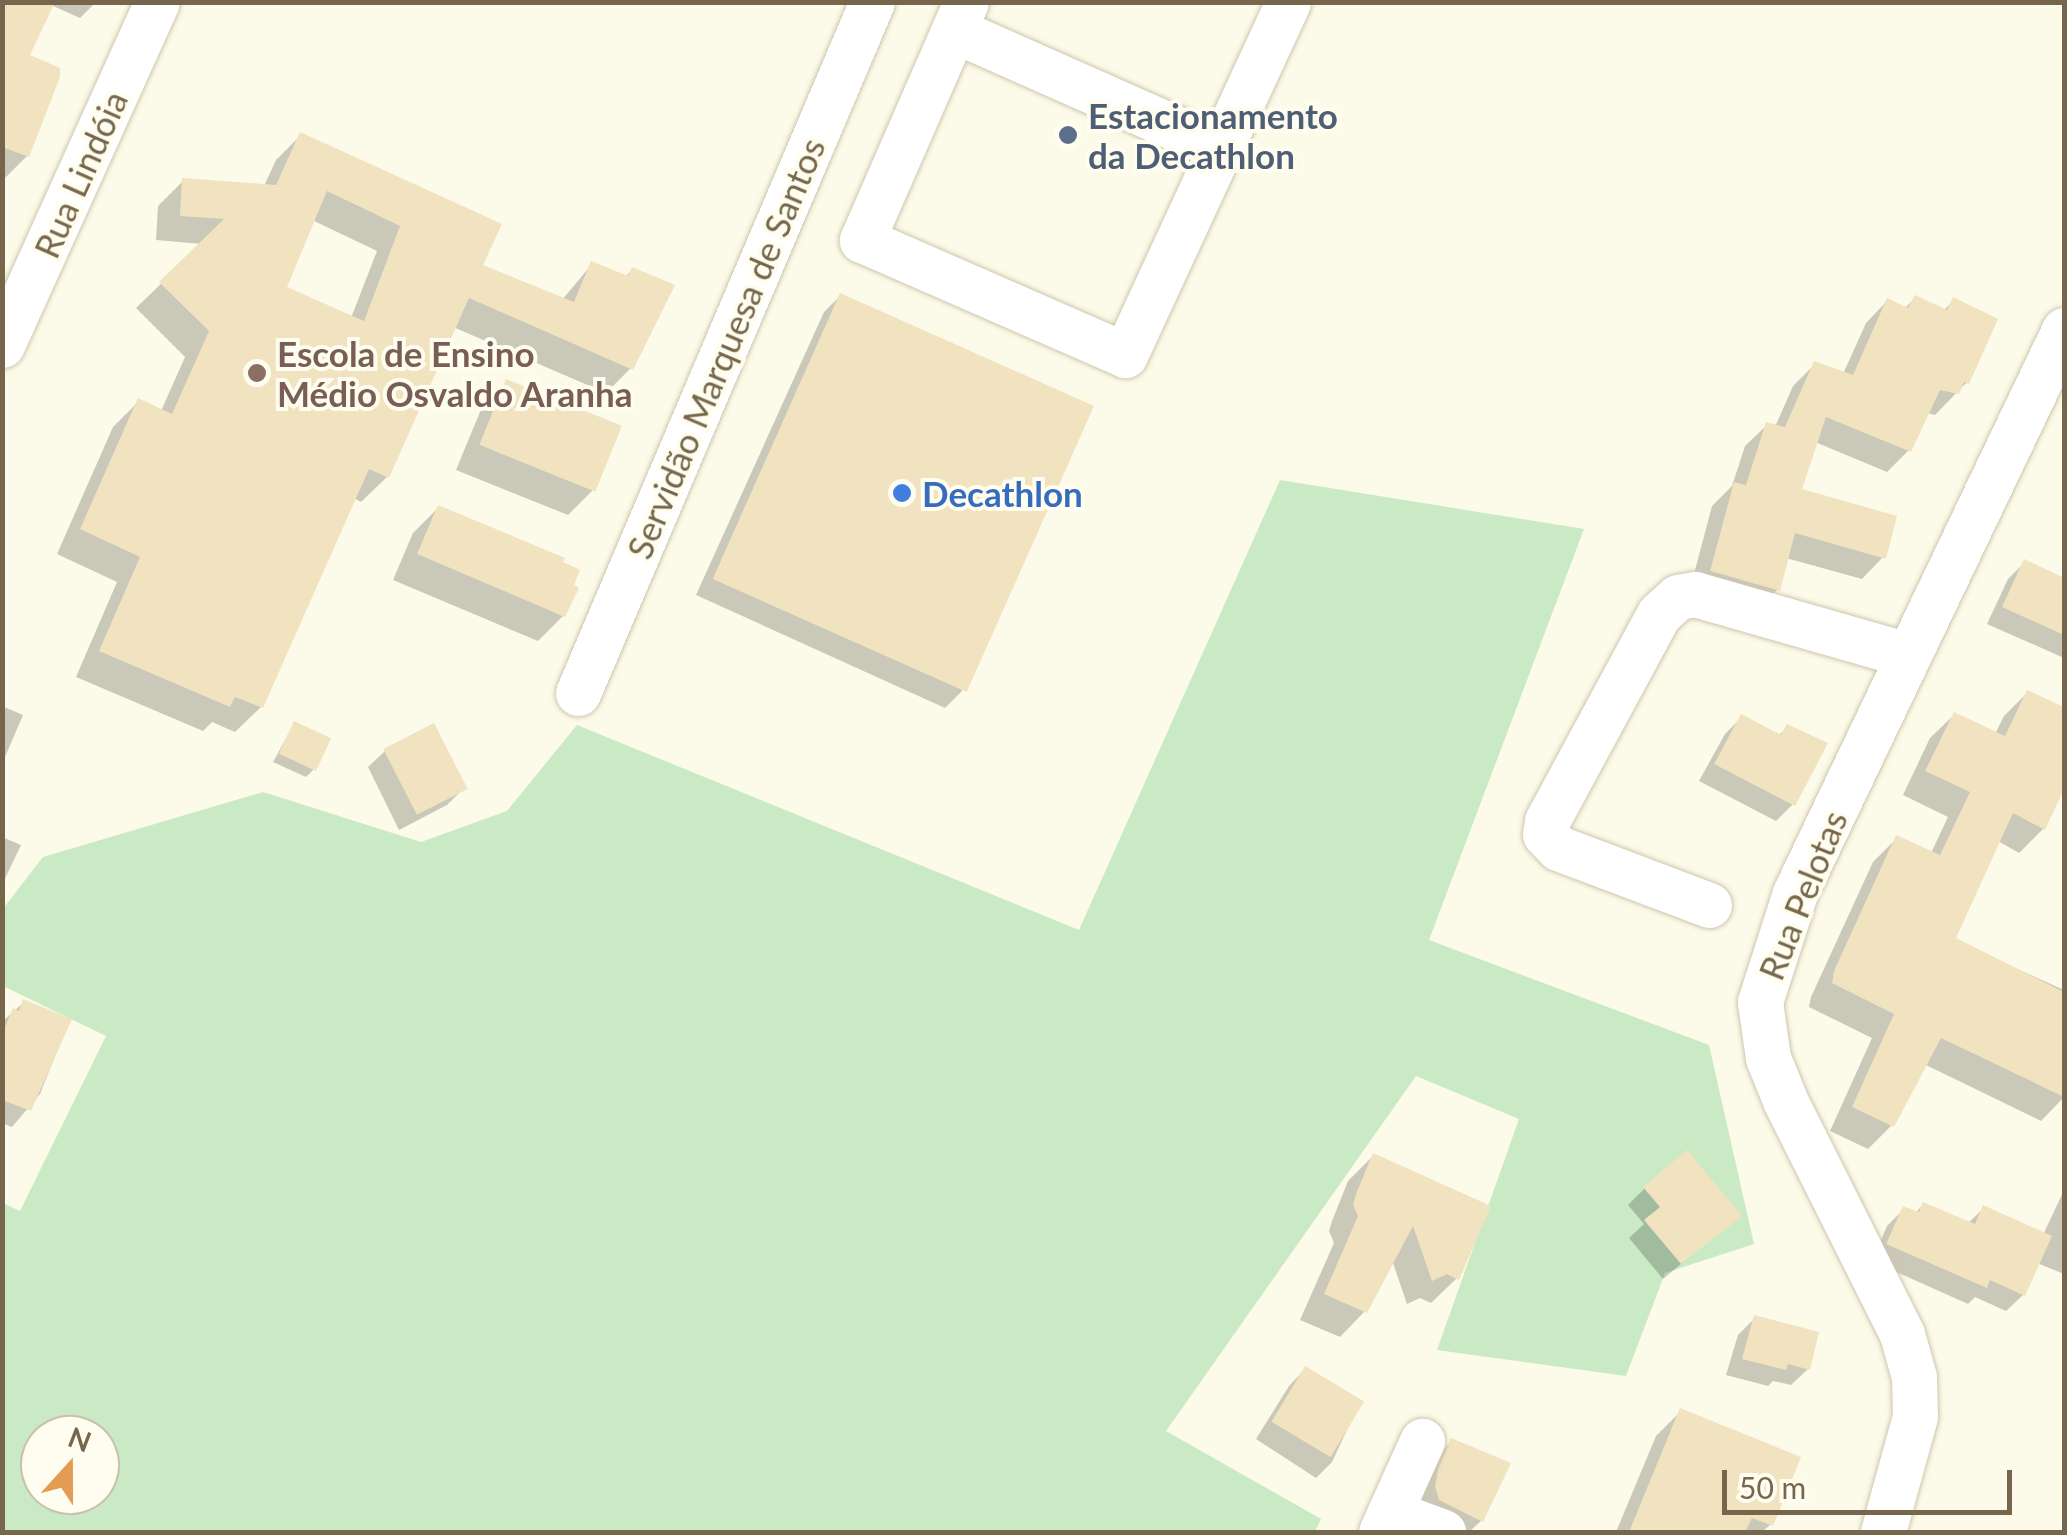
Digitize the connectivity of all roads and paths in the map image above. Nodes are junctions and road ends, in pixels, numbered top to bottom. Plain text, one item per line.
1 (157, 2) edge
2 (872, 2) edge
3 (1288, 2) edge
4 (960, 16) edge
5 (1220, 148) junction
6 (2064, 330) edge
7 (2, 345) edge
8 (1908, 655) junction
9 (578, 692) dead end
10 (1710, 905) dead end
11 (1422, 1441) dead end
12 (1385, 1522) edge
13 (1442, 1532) edge
14 (1883, 1532) edge

1 - 7 street, Rua Lindóia
2 - 9 street, Servidão Marquesa de Santos
3 - 5 street
4 - 5 street
4 - 5 street
6 - 8 street, Rua Pelotas
8 - 10 street
8 - 14 street, Rua Pelotas
11 - 12 street
12 - 13 street

